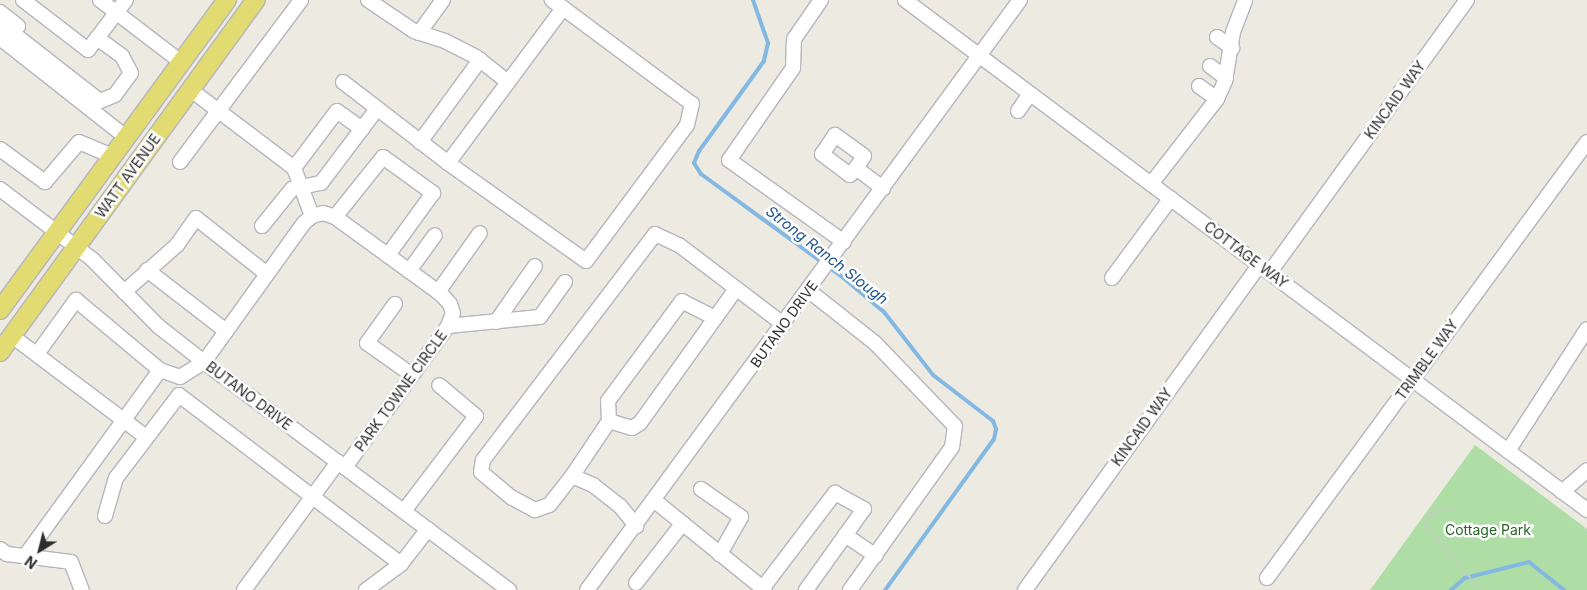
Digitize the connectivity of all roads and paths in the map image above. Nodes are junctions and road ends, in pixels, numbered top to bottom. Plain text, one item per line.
1 (8, 0) edge
2 (23, 0) edge
3 (100, 0) edge
4 (126, 0) edge
5 (227, 0) edge
6 (256, 0) edge
7 (301, 0) edge
8 (368, 0) edge
9 (443, 0) edge
10 (821, 0) edge
11 (905, 0) edge
12 (1020, 0) edge
13 (1245, 0) edge
14 (1467, 0) edge
15 (558, 4) edge
16 (0, 12) edge
17 (117, 14) junction
18 (0, 24) edge
19 (419, 33) junction
20 (1217, 37) dead end
21 (0, 38) edge
22 (97, 38) junction
23 (1232, 48) junction
24 (40, 55) junction
25 (978, 57) junction
26 (480, 60) junction
27 (182, 62) junction
28 (1210, 66) dead end
29 (1226, 78) junction
30 (343, 82) dead end
31 (508, 82) junction
32 (1199, 86) dead end
33 (191, 90) junction
34 (1030, 94) junction
35 (1217, 99) junction
36 (377, 109) junction
37 (218, 111) junction
38 (1018, 111) dead end
39 (362, 129) junction
40 (126, 137) junction
41 (420, 142) junction
42 (1587, 142) edge
43 (0, 149) edge
44 (112, 156) junction
45 (180, 162) dead end
46 (448, 163) junction
47 (294, 168) junction
48 (856, 168) dead end
49 (1151, 184) junction
50 (304, 186) junction
51 (0, 189) edge
52 (882, 197) junction
53 (1171, 198) junction
54 (312, 216) junction
55 (335, 217) junction
56 (262, 226) dead end
57 (58, 231) junction
58 (480, 234) dead end
59 (434, 235) dead end
60 (844, 242) junction
61 (77, 247) junction
62 (388, 255) junction
63 (535, 266) dead end
64 (1265, 268) junction
65 (147, 270) junction
66 (409, 270) junction
67 (267, 274) junction
68 (1112, 278) dead end
69 (565, 282) dead end
70 (736, 289) junction
71 (808, 290) junction
72 (124, 292) junction
73 (438, 292) junction
74 (395, 304) dead end
75 (0, 310) edge
76 (715, 318) junction
77 (496, 322) junction
78 (783, 324) junction
79 (448, 326) junction
80 (1587, 329) edge
81 (226, 331) junction
82 (12, 336) junction
83 (0, 352) edge
84 (38, 354) junction
85 (204, 362) junction
86 (160, 370) junction
87 (412, 375) junction
88 (180, 378) junction
89 (1413, 380) junction
90 (439, 385) dead end
91 (123, 420) junction
92 (609, 422) junction
93 (143, 435) junction
94 (1508, 451) junction
95 (341, 465) junction
96 (1587, 471) edge
97 (572, 476) junction
98 (701, 489) dead end
99 (1562, 492) junction
100 (312, 496) junction
101 (655, 501) junction
102 (1457, 508) dead end
103 (1587, 510) edge
104 (404, 511) junction
105 (105, 516) dead end
106 (683, 523) junction
107 (636, 526) junction
108 (428, 529) junction
109 (845, 535) junction
110 (0, 549) edge
111 (720, 554) junction
112 (25, 556) junction
113 (876, 556) junction
114 (401, 564) junction
115 (1267, 578) dead end
116 (636, 583) dead end
117 (764, 589) edge
118 (82, 590) edge
119 (244, 590) edge
120 (366, 590) edge
121 (509, 590) edge
122 (587, 590) edge
123 (806, 590) edge
124 (850, 590) edge
125 (1025, 590) edge
126 (1481, 590) edge

1 - 16 street
2 - 22 street
3 - 17 street
4 - 17 street
5 - 27 main road, WATT AVENUE
6 - 33 main road, WATT AVENUE
7 - 37 street
8 - 19 street
9 - 19 street
10 - 60 street
11 - 25 street, COTTAGE WAY
12 - 25 street, BUTANO DRIVE
13 - 23 street
14 - 64 street, KINCAID WAY
15 - 31 street
15 - 46 street
16 - 24 street
17 - 22 street
17 - 27 street
18 - 24 street
19 - 26 street
20 - 23 street
21 - 40 street
22 - 24 street
23 - 29 street
25 - 34 street, COTTAGE WAY
25 - 52 street, BUTANO DRIVE
26 - 31 street
26 - 41 street
27 - 40 main road, WATT AVENUE
28 - 29 street
29 - 35 street
30 - 36 street
31 - 46 street
32 - 35 street
33 - 37 street
33 - 61 main road, WATT AVENUE
34 - 38 street
34 - 49 street, COTTAGE WAY
35 - 49 street
36 - 39 street
36 - 41 street
37 - 45 street
37 - 47 street
39 - 47 street
39 - 50 street
40 - 44 main road, WATT AVENUE
41 - 46 street
42 - 89 street, TRIMBLE WAY
43 - 44 street
44 - 57 main road, WATT AVENUE
47 - 50 street
48 - 52 street
49 - 53 street, COTTAGE WAY
50 - 54 street
50 - 56 street
51 - 57 street, BUTANO DRIVE
52 - 60 street, BUTANO DRIVE
53 - 64 street, COTTAGE WAY
53 - 68 street
54 - 55 street
54 - 67 street
55 - 62 street, PARK TOWNE CIRCLE
55 - 62 street
57 - 61 street, BUTANO DRIVE
57 - 75 main road, WATT AVENUE
58 - 73 street
59 - 66 street
60 - 71 street, BUTANO DRIVE
61 - 72 street, BUTANO DRIVE
61 - 82 main road, WATT AVENUE
62 - 66 street, PARK TOWNE CIRCLE
63 - 77 street
64 - 89 street, COTTAGE WAY
64 - 125 street, KINCAID WAY
65 - 67 street
65 - 72 street
65 - 81 street
66 - 73 street, PARK TOWNE CIRCLE
67 - 81 street
69 - 77 street
70 - 76 street
70 - 78 street
70 - 97 street
71 - 78 street, BUTANO DRIVE
71 - 113 street
72 - 85 street, BUTANO DRIVE
73 - 79 street, PARK TOWNE CIRCLE
74 - 87 street
76 - 92 street
76 - 92 street
77 - 79 street
78 - 101 street, BUTANO DRIVE
79 - 87 street, PARK TOWNE CIRCLE
80 - 94 street
81 - 85 street
82 - 83 main road, WATT AVENUE
82 - 84 street
84 - 86 street
84 - 91 street
85 - 88 street
85 - 95 street, BUTANO DRIVE
86 - 88 street
86 - 91 street
87 - 95 street, PARK TOWNE CIRCLE
88 - 93 street
89 - 94 street, COTTAGE WAY
89 - 115 street, TRIMBLE WAY
90 - 104 street
91 - 93 street
91 - 112 street
92 - 97 street
93 - 100 street
93 - 105 street
94 - 99 street, COTTAGE WAY
95 - 100 street, PARK TOWNE CIRCLE
95 - 104 street, BUTANO DRIVE
96 - 99 street
97 - 107 street
98 - 111 street
99 - 103 street, COTTAGE WAY
100 - 114 street
100 - 119 street, PARK TOWNE CIRCLE
101 - 106 street
101 - 107 street, BUTANO DRIVE
102 - 126 path
104 - 108 street, BUTANO DRIVE
106 - 111 street
106 - 116 street
107 - 122 street, BUTANO DRIVE
108 - 114 street
108 - 121 street, BUTANO DRIVE
109 - 113 street
109 - 117 street
109 - 123 street
110 - 112 street
111 - 117 street
112 - 118 street
113 - 124 street
114 - 120 street

